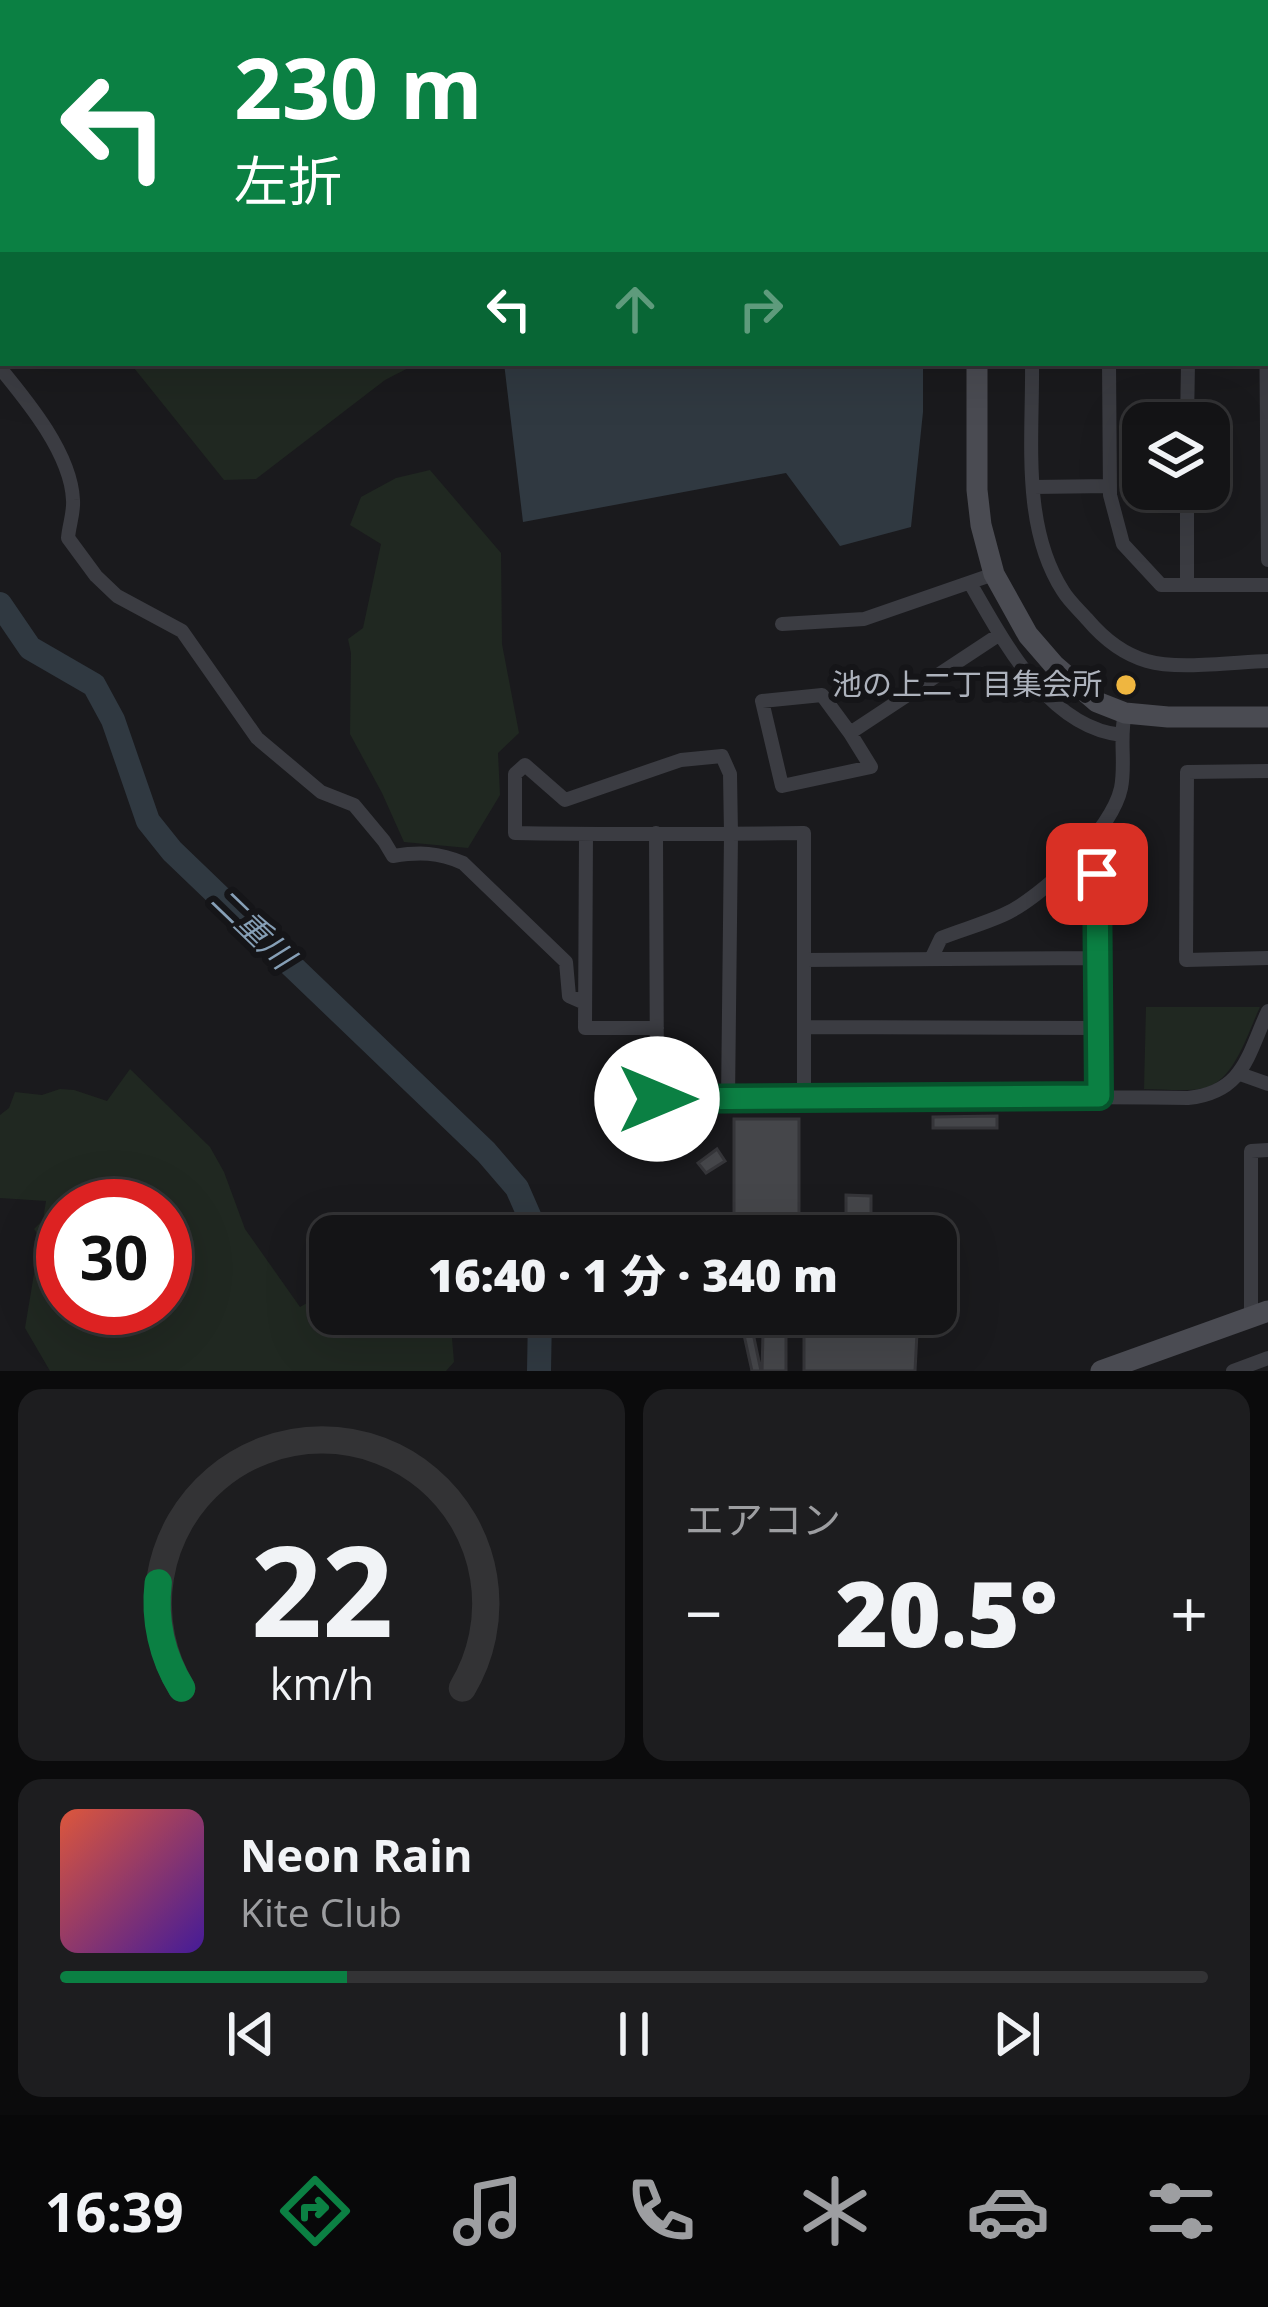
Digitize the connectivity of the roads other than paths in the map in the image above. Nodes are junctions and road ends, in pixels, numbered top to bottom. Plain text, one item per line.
1 (977, 366) edge
2 (1032, 366) edge
3 (1109, 366) edge
4 (1188, 366) edge
5 (1267, 366) edge
6 (0, 368) edge
7 (1187, 402) edge
8 (1268, 410) edge
9 (1033, 487) junction
10 (1110, 487) junction
11 (1187, 510) edge
12 (1268, 560) edge
13 (994, 574) junction
14 (970, 583) junction
15 (1187, 585) junction
16 (1268, 585) edge
17 (782, 624) dead end
18 (1000, 634) junction
19 (1268, 661) edge
20 (1268, 717) edge
21 (1124, 724) junction
22 (850, 734) junction
23 (1268, 771) edge
24 (656, 833) junction
25 (1096, 833) junction
26 (731, 834) junction
27 (586, 835) junction
28 (1099, 958) junction
29 (1268, 958) edge
30 (932, 959) junction
31 (804, 960) junction
32 (585, 1003) junction
33 (1268, 1011) edge
34 (804, 1027) junction
35 (657, 1028) junction
36 (1099, 1028) junction
37 (1240, 1073) junction
38 (1268, 1084) edge
39 (1099, 1096) junction
40 (728, 1100) junction
41 (804, 1100) junction
42 (1268, 1150) edge
43 (1260, 1314) edge
44 (1268, 1358) edge
45 (1101, 1371) edge
46 (1233, 1371) edge

1 - 13 street
2 - 9 street
3 - 10 street
4 - 7 street
5 - 8 street
6 - 32 street
8 - 12 street
9 - 10 street
9 - 19 street
10 - 15 street
11 - 15 street
13 - 14 street
13 - 21 street
14 - 17 street
14 - 18 street
15 - 16 street
18 - 21 street
18 - 22 street
20 - 21 street
21 - 25 street
22 - 22 street
23 - 29 street
24 - 26 street
24 - 27 street
24 - 35 street
25 - 28 street
25 - 30 street
26 - 27 street
26 - 31 street
26 - 40 street
27 - 32 street
28 - 30 street
28 - 36 street
30 - 31 street
31 - 34 street
32 - 35 street
33 - 37 street
34 - 36 street
34 - 41 street
35 - 40 street
36 - 39 street
37 - 38 street
37 - 39 street
39 - 41 street
40 - 41 street
42 - 43 street
43 - 45 street
44 - 46 street

